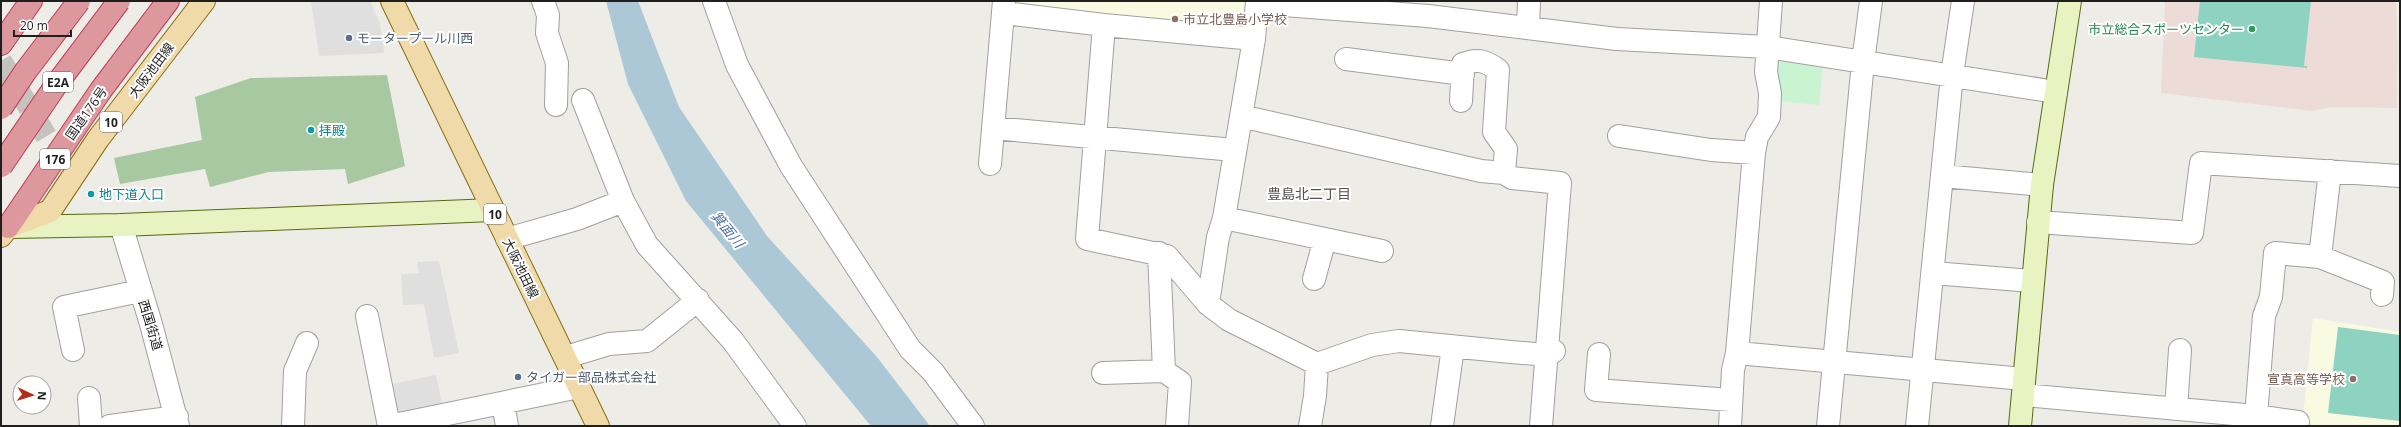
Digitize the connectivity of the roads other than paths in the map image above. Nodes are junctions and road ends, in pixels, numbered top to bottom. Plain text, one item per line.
1 (31, 1) edge
2 (79, 1) edge
3 (119, 1) edge
4 (168, 1) edge
5 (204, 1) edge
6 (392, 1) edge
7 (543, 1) edge
8 (714, 1) edge
9 (1529, 1) edge
10 (1771, 1) edge
11 (1871, 1) edge
12 (1963, 1) edge
13 (2070, 1) edge
14 (1257, 2) edge
15 (1343, 6) edge
16 (1004, 7) edge
17 (1428, 9) edge
18 (1104, 26) junction
19 (1528, 28) junction
20 (1254, 39) junction
21 (1, 44) edge
22 (1767, 47) junction
23 (1346, 59) dead end
24 (1863, 62) junction
25 (1463, 74) junction
26 (1952, 75) junction
27 (2056, 92) junction
28 (583, 100) dead end
29 (1461, 101) dead end
30 (556, 105) dead end
31 (1, 108) edge
32 (1241, 116) junction
33 (993, 128) junction
34 (1619, 136) dead end
35 (1095, 137) junction
36 (1234, 150) junction
37 (1754, 153) junction
38 (990, 164) dead end
39 (1, 166) edge
40 (2330, 172) junction
41 (1504, 174) junction
42 (1942, 176) junction
43 (2400, 176) edge
44 (2042, 185) junction
45 (624, 201) junction
46 (493, 210) junction
47 (1224, 218) junction
48 (2038, 222) junction
49 (121, 225) junction
50 (3, 233) edge
51 (507, 239) junction
52 (1324, 239) junction
53 (1382, 251) dead end
54 (1159, 253) junction
55 (2320, 257) junction
56 (1933, 273) junction
57 (1314, 279) dead end
58 (2032, 281) junction
59 (140, 291) junction
60 (2382, 295) dead end
61 (698, 300) junction
62 (1208, 304) junction
63 (367, 316) dead end
64 (307, 343) dead end
65 (1453, 347) junction
66 (73, 350) dead end
67 (2180, 350) dead end
68 (1551, 353) junction
69 (1737, 353) junction
70 (1599, 354) dead end
71 (566, 357) junction
72 (1834, 362) junction
73 (1317, 364) junction
74 (1922, 370) junction
75 (1164, 371) junction
76 (1103, 373) dead end
77 (579, 387) junction
78 (2023, 387) junction
79 (89, 398) dead end
80 (1731, 400) junction
81 (503, 403) junction
82 (2176, 409) junction
83 (2256, 416) junction
84 (177, 422) edge
85 (2298, 422) dead end
86 (91, 426) edge
87 (110, 426) edge
88 (293, 426) edge
89 (389, 426) edge
90 (507, 426) edge
91 (598, 426) edge
92 (795, 426) edge
93 (973, 426) edge
94 (1177, 426) edge
95 (1310, 426) edge
96 (1442, 426) edge
97 (1541, 426) edge
98 (1730, 426) edge
99 (1828, 426) edge
100 (1916, 426) edge
101 (2020, 426) edge

1 - 21 highway
2 - 31 highway, E2A, bridge
3 - 39 highway, E2A, bridge
4 - 50 highway, 国道176号 / 176
5 - 50 main road, 大阪池田線 / 10
6 - 46 main road, 大阪池田線 / 10
7 - 30 street
8 - 93 street
9 - 19 street
10 - 22 street
11 - 24 street
12 - 26 street
13 - 27 street
14 - 15 street
14 - 20 street
15 - 17 street
16 - 18 street
16 - 33 street
17 - 19 street
18 - 20 street
18 - 35 street
19 - 22 street
20 - 32 street
22 - 24 street
22 - 37 street
23 - 25 street
24 - 26 street
24 - 72 street
25 - 29 street
25 - 41 street
26 - 27 street
26 - 42 street
27 - 44 street
28 - 45 street
32 - 36 street
32 - 41 street
33 - 35 street
33 - 38 street
34 - 37 street
35 - 36 street
35 - 54 street
36 - 47 street
37 - 69 street
40 - 43 street
40 - 48 street
40 - 55 street
41 - 68 street
42 - 44 street
42 - 56 street
44 - 48 street
45 - 51 street
45 - 61 street
46 - 49 street
46 - 51 main road, 大阪池田線 / 10
47 - 52 street
47 - 62 street
48 - 58 street
49 - 50 street
49 - 59 street, 西国街道
51 - 71 main road, 大阪池田線 / 10
52 - 53 street
52 - 57 street
54 - 62 street
54 - 75 street
55 - 60 street
55 - 83 street
56 - 58 street
56 - 74 street
58 - 78 street
59 - 66 street
59 - 84 street, 西国街道
61 - 71 street
61 - 92 street
62 - 73 street
63 - 89 street
64 - 88 street
65 - 68 street
65 - 73 street
65 - 96 street
67 - 82 street
68 - 97 street
69 - 72 street
69 - 80 street
70 - 80 street
71 - 77 main road, 大阪池田線 / 10
72 - 74 street
72 - 99 street
73 - 95 street
74 - 78 street
74 - 100 street
75 - 76 street
75 - 94 street
77 - 81 street
77 - 91 main road, 大阪池田線 / 10
78 - 82 street
78 - 101 street
79 - 86 street
80 - 98 street
81 - 89 street
81 - 90 street
82 - 83 street
83 - 85 street
84 - 87 street

